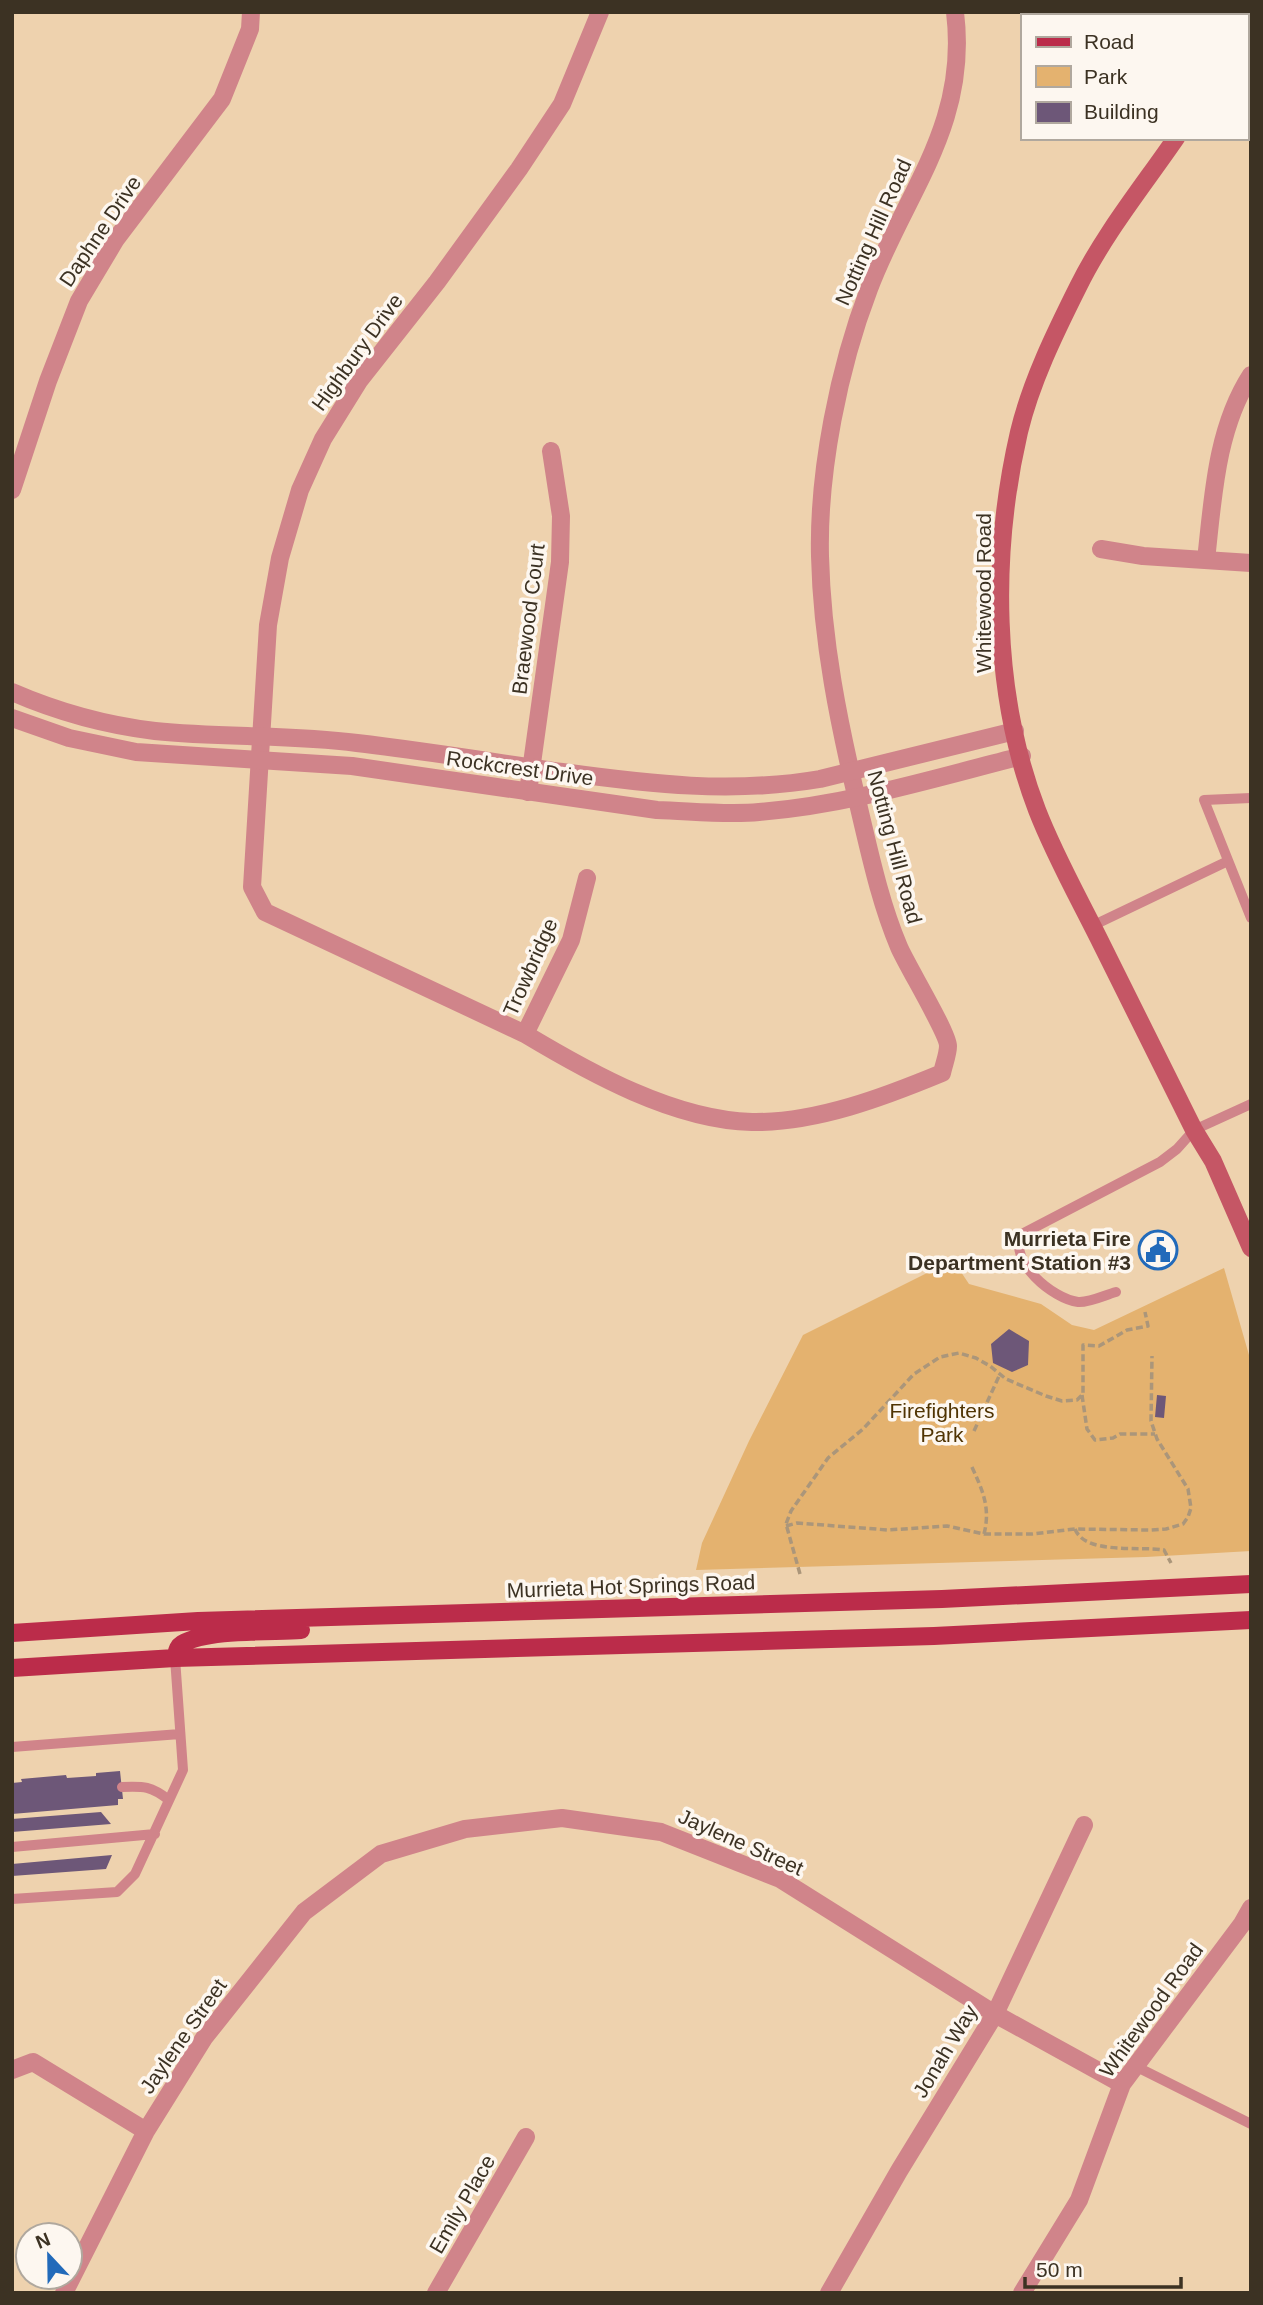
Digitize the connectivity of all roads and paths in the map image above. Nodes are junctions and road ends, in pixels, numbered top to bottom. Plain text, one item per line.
1 (251, 12) edge
2 (600, 12) edge
3 (955, 12) edge
4 (1175, 140) edge
5 (1251, 375) edge
6 (551, 451) dead end
7 (12, 490) edge
8 (1101, 549) dead end
9 (1206, 560) junction
10 (1251, 563) edge
11 (12, 692) edge
12 (12, 718) edge
13 (1015, 731) junction
14 (261, 735) junction
15 (1021, 756) junction
16 (260, 760) junction
17 (532, 767) junction
18 (851, 773) junction
19 (528, 792) junction
20 (856, 797) junction
21 (1251, 798) edge
22 (1228, 861) junction
23 (587, 878) dead end
24 (1251, 918) edge
25 (1092, 926) junction
26 (524, 1034) junction
27 (1251, 1104) edge
28 (1194, 1130) junction
29 (1251, 1248) edge
30 (1116, 1292) dead end
31 (1145, 1312) dead end
32 (1152, 1356) dead end
33 (1000, 1374) junction
34 (1082, 1395) junction
35 (974, 1431) dead end
36 (1155, 1434) junction
37 (971, 1465) dead end
38 (786, 1526) junction
39 (1076, 1528) junction
40 (984, 1534) junction
41 (1171, 1563) dead end
42 (800, 1574) dead end
43 (1251, 1584) edge
44 (381, 1618) junction
45 (1251, 1620) edge
46 (12, 1633) edge
47 (176, 1658) junction
48 (12, 1668) edge
49 (180, 1734) junction
50 (12, 1748) edge
51 (122, 1787) dead end
52 (169, 1800) junction
53 (1084, 1825) dead end
54 (155, 1834) junction
55 (12, 1847) edge
56 (12, 1899) edge
57 (1251, 1908) edge
58 (995, 2014) junction
59 (1135, 2066) junction
60 (12, 2070) edge
61 (1122, 2084) junction
62 (1251, 2124) edge
63 (146, 2131) junction
64 (526, 2137) dead end
65 (64, 2293) edge
66 (436, 2293) edge
67 (829, 2293) edge
68 (1021, 2293) edge

1 - 7 street, Daphne Drive
2 - 14 street, Highbury Drive
3 - 18 street, Notting Hill Road
4 - 13 main road, Whitewood Road
5 - 9 street
6 - 17 street, Braewood Court
8 - 9 street
9 - 10 street
11 - 14 street, Rockcrest Drive
12 - 16 street, Rockcrest Drive
13 - 15 main road, Whitewood Road
13 - 18 street, Rockcrest Drive
14 - 16 street, Highbury Drive
14 - 17 street, Rockcrest Drive
15 - 20 street, Rockcrest Drive
15 - 25 main road, Whitewood Road
16 - 19 street, Rockcrest Drive
16 - 26 street, Notting Hill Road
17 - 18 street, Rockcrest Drive
17 - 19 street, Braewood Court
18 - 20 street, Notting Hill Road
19 - 20 street, Rockcrest Drive
20 - 26 street, Notting Hill Road
21 - 22 lane
22 - 24 lane
22 - 25 lane
23 - 26 street, Trowbridge
25 - 28 main road, Whitewood Road
27 - 28 lane
28 - 29 main road, Whitewood Road
28 - 30 lane
31 - 34 path
32 - 36 path
33 - 34 path
33 - 35 path
33 - 38 path
34 - 36 path
36 - 39 path
37 - 40 path
38 - 40 path
38 - 42 path
39 - 40 path
39 - 41 path
43 - 44 main road, Murrieta Hot Springs Road
44 - 46 main road, Murrieta Hot Springs Road
44 - 47 main road
45 - 47 main road
47 - 48 main road
47 - 49 lane
49 - 50 lane
49 - 52 lane
51 - 52 lane
52 - 54 lane
53 - 58 street, Jonah Way
54 - 55 lane
54 - 56 lane
57 - 59 street, Whitewood Road
58 - 61 street, Jaylene Street
58 - 63 street, Jaylene Street
58 - 67 street, Jonah Way
59 - 61 street, Whitewood Road
59 - 62 lane
60 - 63 street
61 - 68 street, Whitewood Road
63 - 65 street, Jaylene Street
64 - 66 street, Emily Place

